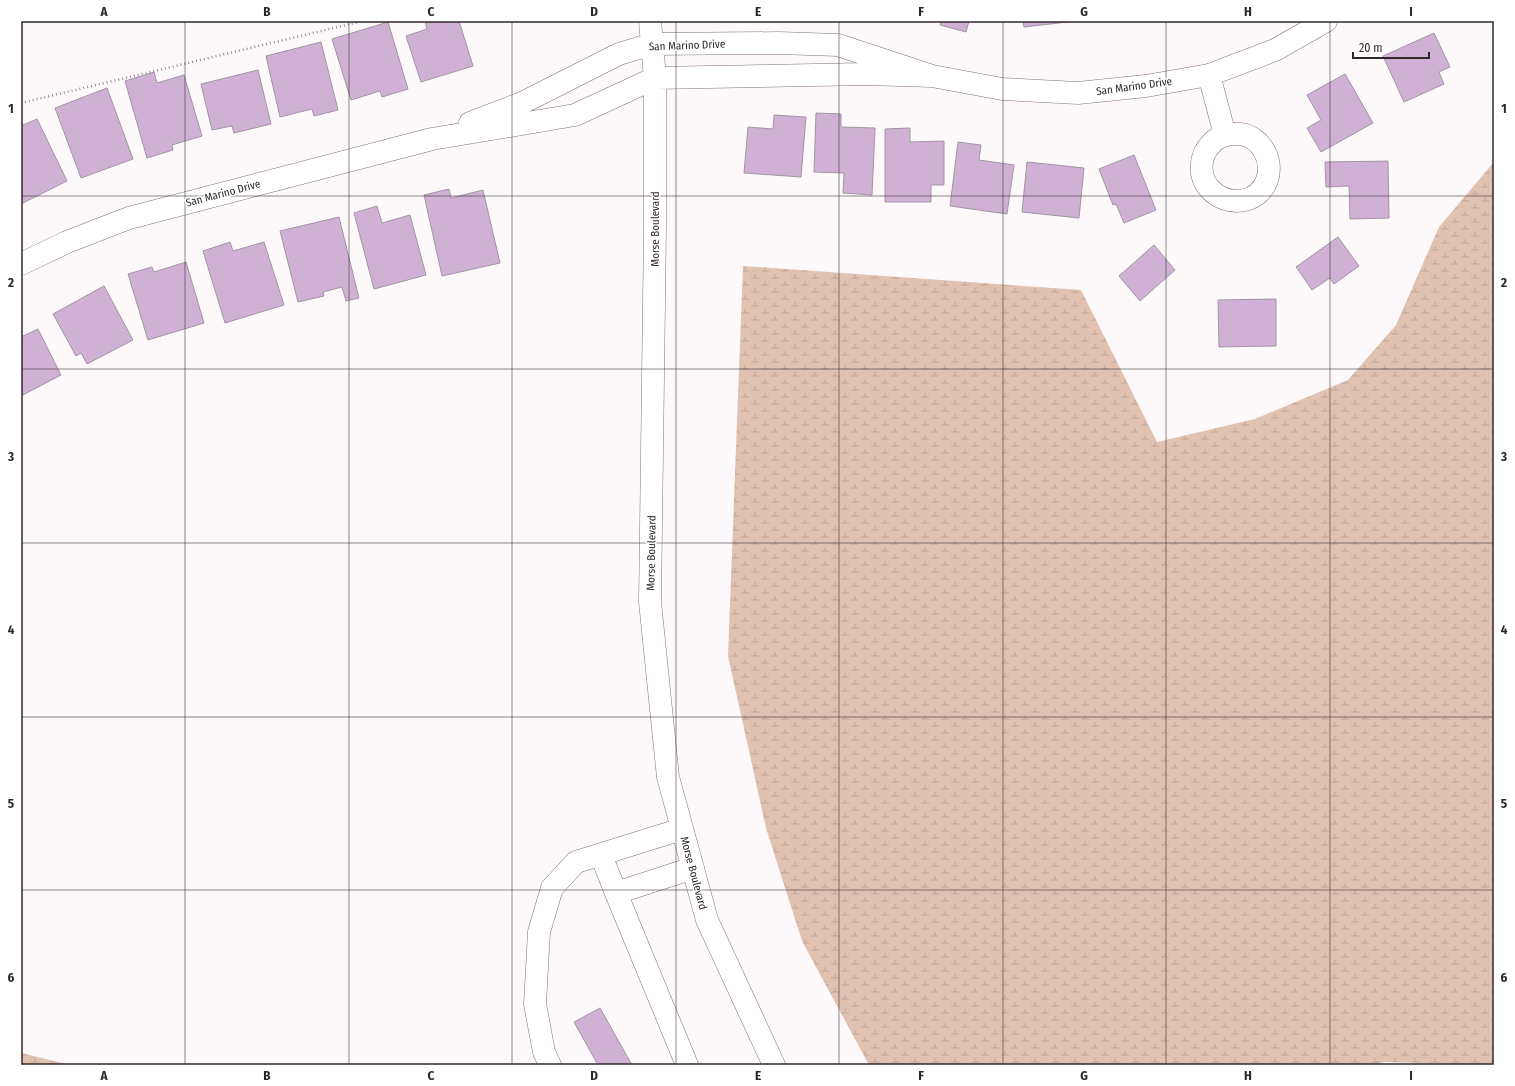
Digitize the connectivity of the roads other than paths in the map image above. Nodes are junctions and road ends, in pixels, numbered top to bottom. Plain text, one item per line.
1 (650, 21) edge
2 (1326, 21) edge
3 (652, 44) junction
4 (1209, 74) junction
5 (932, 76) junction
6 (655, 78) junction
7 (1225, 135) dead end
8 (432, 139) junction
9 (21, 264) edge
10 (682, 829) junction
11 (601, 855) junction
12 (693, 868) junction
13 (616, 893) junction
14 (550, 1065) edge
15 (686, 1065) edge
16 (774, 1065) edge

1 - 3 street, Morse Boulevard
2 - 4 street, San Marino Drive
3 - 5 street, San Marino Drive
3 - 6 street, Morse Boulevard
3 - 8 street, San Marino Drive
4 - 5 street, San Marino Drive
4 - 7 street
5 - 6 street, San Marino Drive
6 - 8 street, San Marino Drive
6 - 10 street, Morse Boulevard
8 - 9 street, San Marino Drive
10 - 11 street
10 - 12 street, Morse Boulevard
11 - 13 street
11 - 14 street
12 - 13 street
12 - 16 street, Morse Boulevard
13 - 15 street

